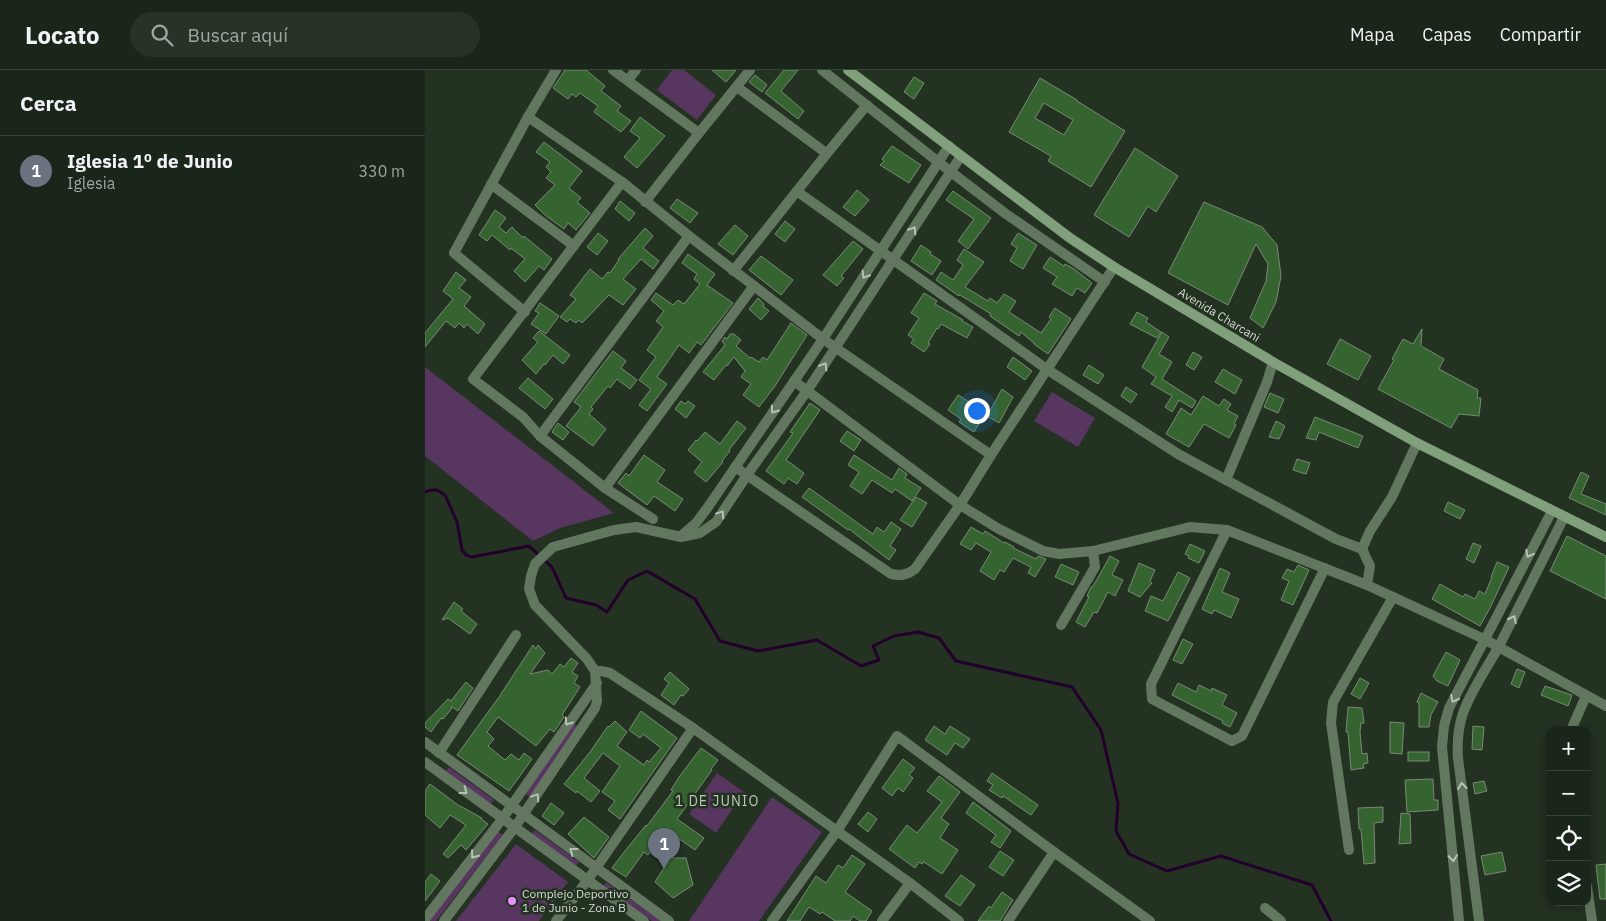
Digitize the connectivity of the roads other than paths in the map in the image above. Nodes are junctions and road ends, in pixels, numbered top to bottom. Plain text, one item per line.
1 (556, 70) edge
2 (613, 70) edge
3 (636, 70) edge
4 (750, 70) edge
5 (822, 70) edge
6 (848, 70) edge
7 (628, 80) junction
8 (737, 87) junction
9 (867, 105) junction
10 (528, 117) junction
11 (699, 133) junction
12 (949, 146) junction
13 (826, 153) junction
14 (961, 156) junction
15 (939, 163) junction
16 (951, 172) junction
17 (622, 182) junction
18 (491, 184) junction
19 (797, 192) junction
20 (645, 202) junction
21 (689, 236) junction
22 (574, 246) junction
23 (881, 251) junction
24 (893, 260) junction
25 (1115, 267) junction
26 (733, 271) junction
27 (1105, 282) junction
28 (753, 287) junction
29 (525, 312) junction
30 (823, 339) junction
31 (835, 348) junction
32 (1273, 362) junction
33 (1048, 370) junction
34 (794, 381) junction
35 (807, 391) junction
36 (540, 436) junction
37 (1417, 443) junction
38 (991, 455) junction
39 (735, 467) junction
40 (747, 475) junction
41 (1226, 480) junction
42 (605, 488) junction
43 (960, 504) junction
44 (1552, 511) junction
45 (1564, 517) junction
46 (653, 519) dead end
47 (1227, 530) junction
48 (681, 537) junction
49 (1606, 537) edge
50 (1362, 549) junction
51 (1093, 551) junction
52 (1325, 568) junction
53 (1367, 585) junction
54 (1393, 597) junction
55 (1061, 626) dead end
56 (516, 635) dead end
57 (1484, 639) junction
58 (1498, 648) junction
59 (595, 671) junction
60 (597, 683) junction
61 (1586, 696) junction
62 (1606, 706) edge
63 (1573, 726) edge
64 (693, 728) junction
65 (425, 742) edge
66 (439, 753) junction
67 (426, 766) edge
68 (511, 806) junction
69 (524, 814) junction
70 (503, 818) junction
71 (515, 827) junction
72 (837, 831) junction
73 (1349, 850) dead end
74 (1054, 852) junction
75 (596, 868) junction
76 (587, 881) junction
77 (910, 883) junction
78 (1590, 906) edge
79 (1265, 908) dead end
80 (425, 919) edge
81 (444, 921) edge
82 (557, 921) edge
83 (644, 921) edge
84 (669, 921) edge
85 (772, 921) edge
86 (882, 921) edge
87 (959, 921) edge
88 (1007, 921) edge
89 (1150, 921) edge
90 (1281, 921) edge
91 (1459, 921) edge
92 (1479, 921) edge
93 (1592, 921) edge

1 - 10 street
2 - 7 street
3 - 7 street
4 - 8 street
5 - 9 street
6 - 12 main road, Avenida Charcani
7 - 11 street
8 - 11 street
8 - 13 street
9 - 13 street
9 - 15 street
10 - 17 street
10 - 18 street
11 - 20 street
12 - 14 main road, Avenida Charcani
12 - 15 street
13 - 19 street
14 - 16 street
14 - 25 main road, Avenida Charcani
15 - 16 street
15 - 23 street
24 -> 16 street
16 - 27 street
17 - 20 street
17 - 22 street
18 - 22 street
18 - 29 street
19 - 23 street
19 - 26 street
20 - 21 street
21 - 26 street
21 - 36 street
22 - 29 street
23 - 24 street
23 -> 30 street
24 - 31 street
24 - 33 street
25 - 27 street
25 - 32 main road, Avenida Charcani
26 - 28 street
27 - 33 street
28 - 30 street
28 - 42 street
29 - 36 street
30 - 31 street
30 - 34 street
35 -> 31 street
31 - 38 street
32 - 37 main road, Avenida Charcani
32 - 41 street
33 - 38 street
33 - 41 street
34 - 35 street
34 -> 39 street
35 - 40 street
35 - 43 street
36 - 42 street
37 - 44 main road, Avenida Charcani
37 - 50 street
38 - 43 street
39 - 40 street
39 - 48 street
40 - 43 street
48 -> 40 street
41 - 50 street
42 - 46 street
43 - 51 street
44 - 45 main road, Avenida Charcani
44 -> 57 street
45 - 49 main road, Avenida Charcani
58 -> 45 street
47 - 51 street
47 - 52 street
47 - 52 street
48 - 59 street
50 - 53 street
51 - 55 street
52 - 53 street
53 - 54 street
54 - 57 street
54 - 73 street
56 - 66 street
57 - 58 street
57 -> 91 street
58 - 61 street
92 -> 58 street
59 - 60 street
59 - 64 street
60 -> 68 street
69 -> 60 street
61 - 62 street
61 - 63 street
64 - 72 street
64 - 75 street
65 - 66 street
66 - 68 street
67 -> 70 street
68 - 69 street
68 - 70 street
69 - 71 street
75 -> 69 street
70 - 71 street
70 -> 80 street
71 - 76 street
71 - 81 street
72 - 74 street
72 - 77 street
72 - 85 street
74 - 88 street
74 - 89 street
75 - 76 street
75 - 84 street
76 - 82 street
76 - 83 street
77 - 86 street
77 - 87 street
78 - 93 street
79 - 90 street

